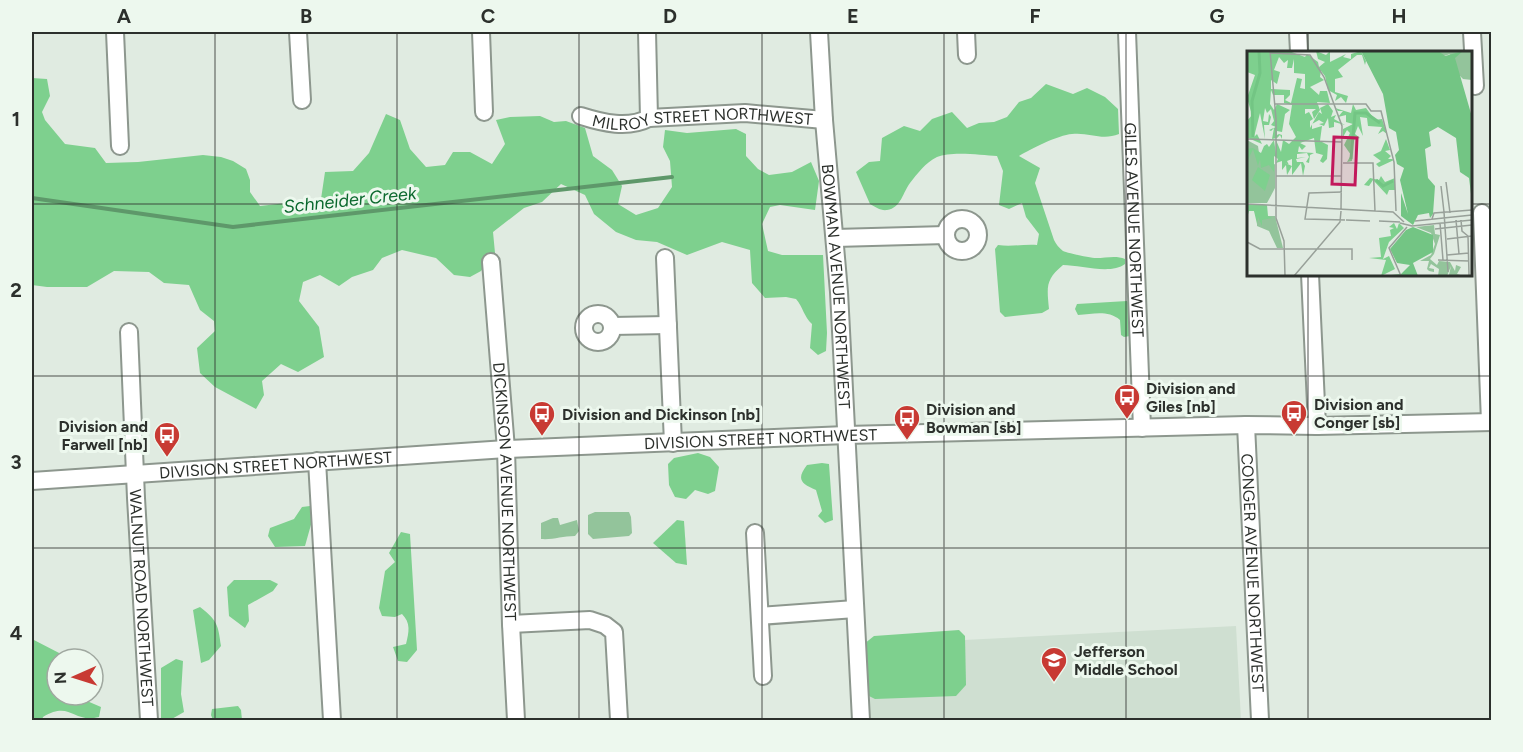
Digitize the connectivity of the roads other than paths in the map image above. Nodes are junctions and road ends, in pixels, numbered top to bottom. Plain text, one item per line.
1 (116, 32) edge
2 (298, 32) edge
3 (481, 32) edge
4 (647, 32) edge
5 (819, 32) edge
6 (966, 32) edge
7 (1127, 32) edge
8 (1298, 32) edge
9 (1472, 32) edge
10 (1299, 51) edge
11 (967, 55) dead end
12 (1479, 86) edge
13 (302, 100) dead end
14 (484, 112) dead end
15 (581, 116) dead end
16 (649, 118) junction
17 (824, 120) junction
18 (120, 146) dead end
19 (1482, 213) dead end
20 (946, 235) dead end
21 (835, 238) junction
22 (665, 258) dead end
23 (491, 262) dead end
24 (1310, 276) edge
25 (668, 325) junction
26 (612, 326) dead end
27 (129, 332) dead end
28 (1491, 422) edge
29 (1246, 425) junction
30 (1317, 426) junction
31 (1142, 428) junction
32 (846, 435) junction
33 (673, 442) junction
34 (506, 448) junction
35 (316, 461) junction
36 (135, 474) junction
37 (32, 481) edge
38 (755, 534) dead end
39 (855, 609) junction
40 (760, 616) junction
41 (511, 624) junction
42 (763, 676) dead end
43 (149, 720) edge
44 (332, 720) edge
45 (516, 720) edge
46 (619, 720) edge
47 (861, 720) edge
48 (1260, 720) edge

1 - 18 street
2 - 13 street
3 - 14 street
4 - 16 street
5 - 17 street, BOWMAN AVENUE NORTHWEST
6 - 11 street
7 - 31 street, GILES AVENUE NORTHWEST
8 - 10 street
9 - 12 street
15 - 16 street, MILROY STREET NORTHWEST
16 - 17 street, MILROY STREET NORTHWEST
17 - 21 street, BOWMAN AVENUE NORTHWEST
19 - 28 street
20 - 21 street
21 - 32 street, BOWMAN AVENUE NORTHWEST
22 - 25 street
23 - 34 street, DICKINSON AVENUE NORTHWEST
24 - 30 street
25 - 26 street
25 - 33 street
27 - 36 street, WALNUT ROAD NORTHWEST
28 - 30 street, DIVISION STREET NORTHWEST
29 - 30 street, DIVISION STREET NORTHWEST
29 - 31 street, DIVISION STREET NORTHWEST
29 - 48 street, CONGER AVENUE NORTHWEST
31 - 32 street, DIVISION STREET NORTHWEST
32 - 33 street, DIVISION STREET NORTHWEST
32 - 39 street, BOWMAN AVENUE NORTHWEST
33 - 34 street, DIVISION STREET NORTHWEST
34 - 35 street, DIVISION STREET NORTHWEST
34 - 41 street, DICKINSON AVENUE NORTHWEST
35 - 36 street, DIVISION STREET NORTHWEST
35 - 44 street
36 - 37 street, DIVISION STREET NORTHWEST
36 - 43 street, WALNUT ROAD NORTHWEST
38 - 40 street
39 - 40 street
39 - 47 street, BOWMAN AVENUE NORTHWEST
40 - 42 street
41 - 45 street, DICKINSON AVENUE NORTHWEST
41 - 46 street

